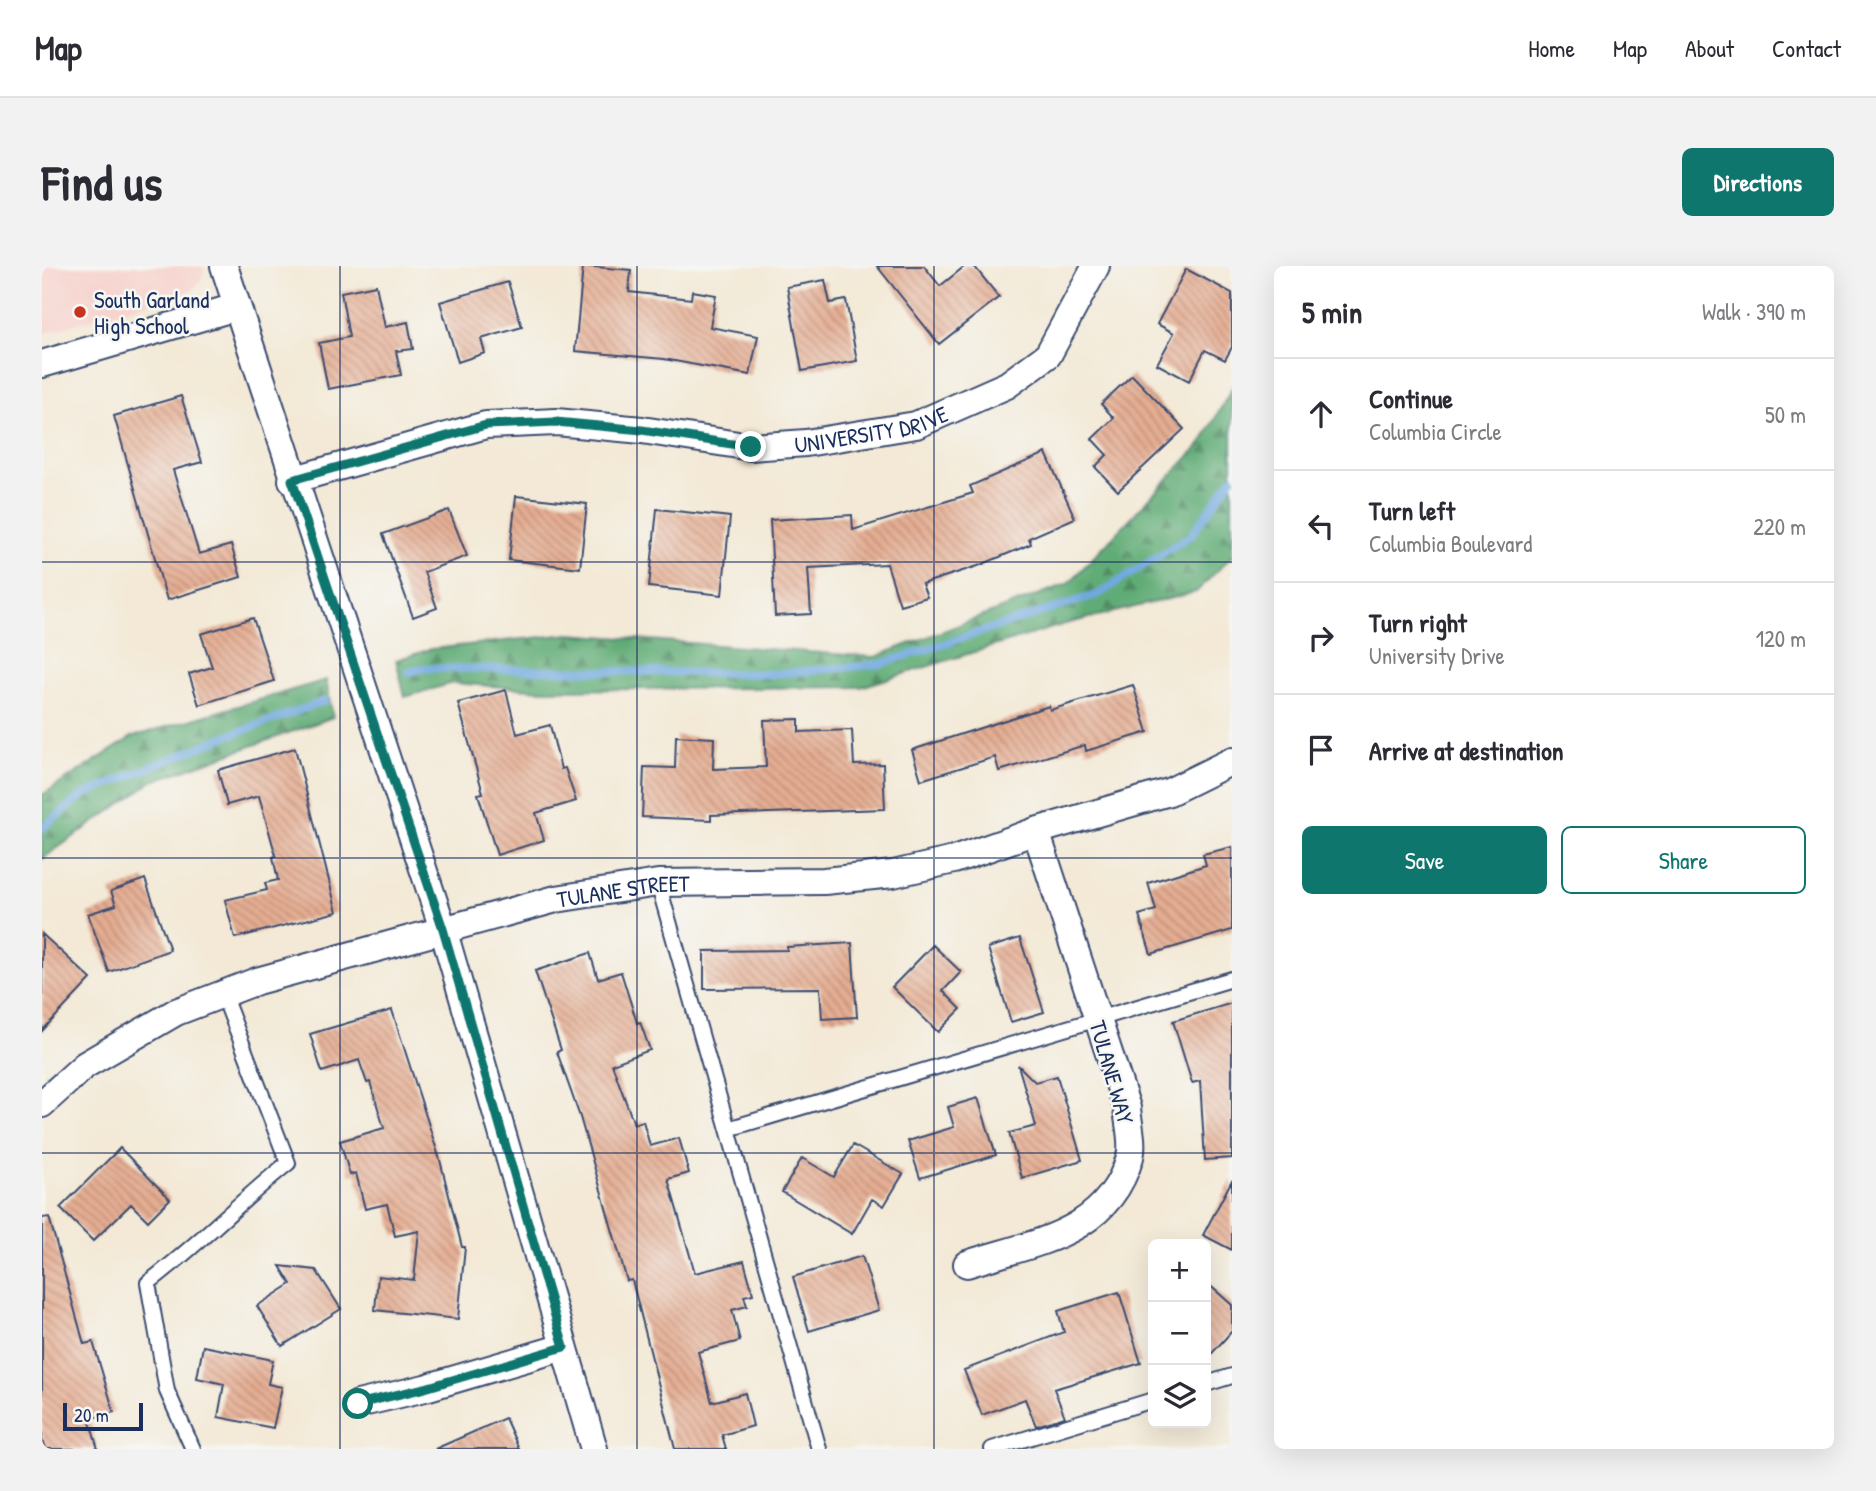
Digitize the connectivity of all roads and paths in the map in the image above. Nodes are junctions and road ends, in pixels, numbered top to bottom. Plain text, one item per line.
1 (224, 266) edge
2 (1096, 266) edge
3 (236, 307) junction
4 (42, 364) edge
5 (292, 480) junction
6 (1232, 761) edge
7 (1036, 831) junction
8 (658, 883) junction
9 (443, 929) junction
10 (1232, 979) edge
11 (223, 994) junction
12 (1097, 1019) junction
13 (42, 1104) edge
14 (727, 1129) junction
15 (967, 1264) dead end
16 (564, 1347) junction
17 (1232, 1376) edge
18 (1211, 1382) edge
19 (1148, 1402) edge
20 (358, 1404) dead end
21 (193, 1449) edge
22 (594, 1449) edge
23 (819, 1449) edge
24 (992, 1449) edge

1 - 3 street
2 - 5 street, UNIVERSITY DRIVE
3 - 4 street
3 - 5 street
5 - 9 street
6 - 7 street, TULANE STREET
7 - 8 street, TULANE STREET
7 - 12 street, TULANE WAY
8 - 9 street, TULANE STREET
8 - 14 lane
9 - 11 street, TULANE STREET
9 - 16 street
10 - 12 lane
11 - 13 street, TULANE STREET
11 - 21 lane
12 - 14 lane
12 - 15 street, TULANE WAY
14 - 23 lane
16 - 20 street
16 - 22 street
17 - 18 lane
19 - 24 lane

